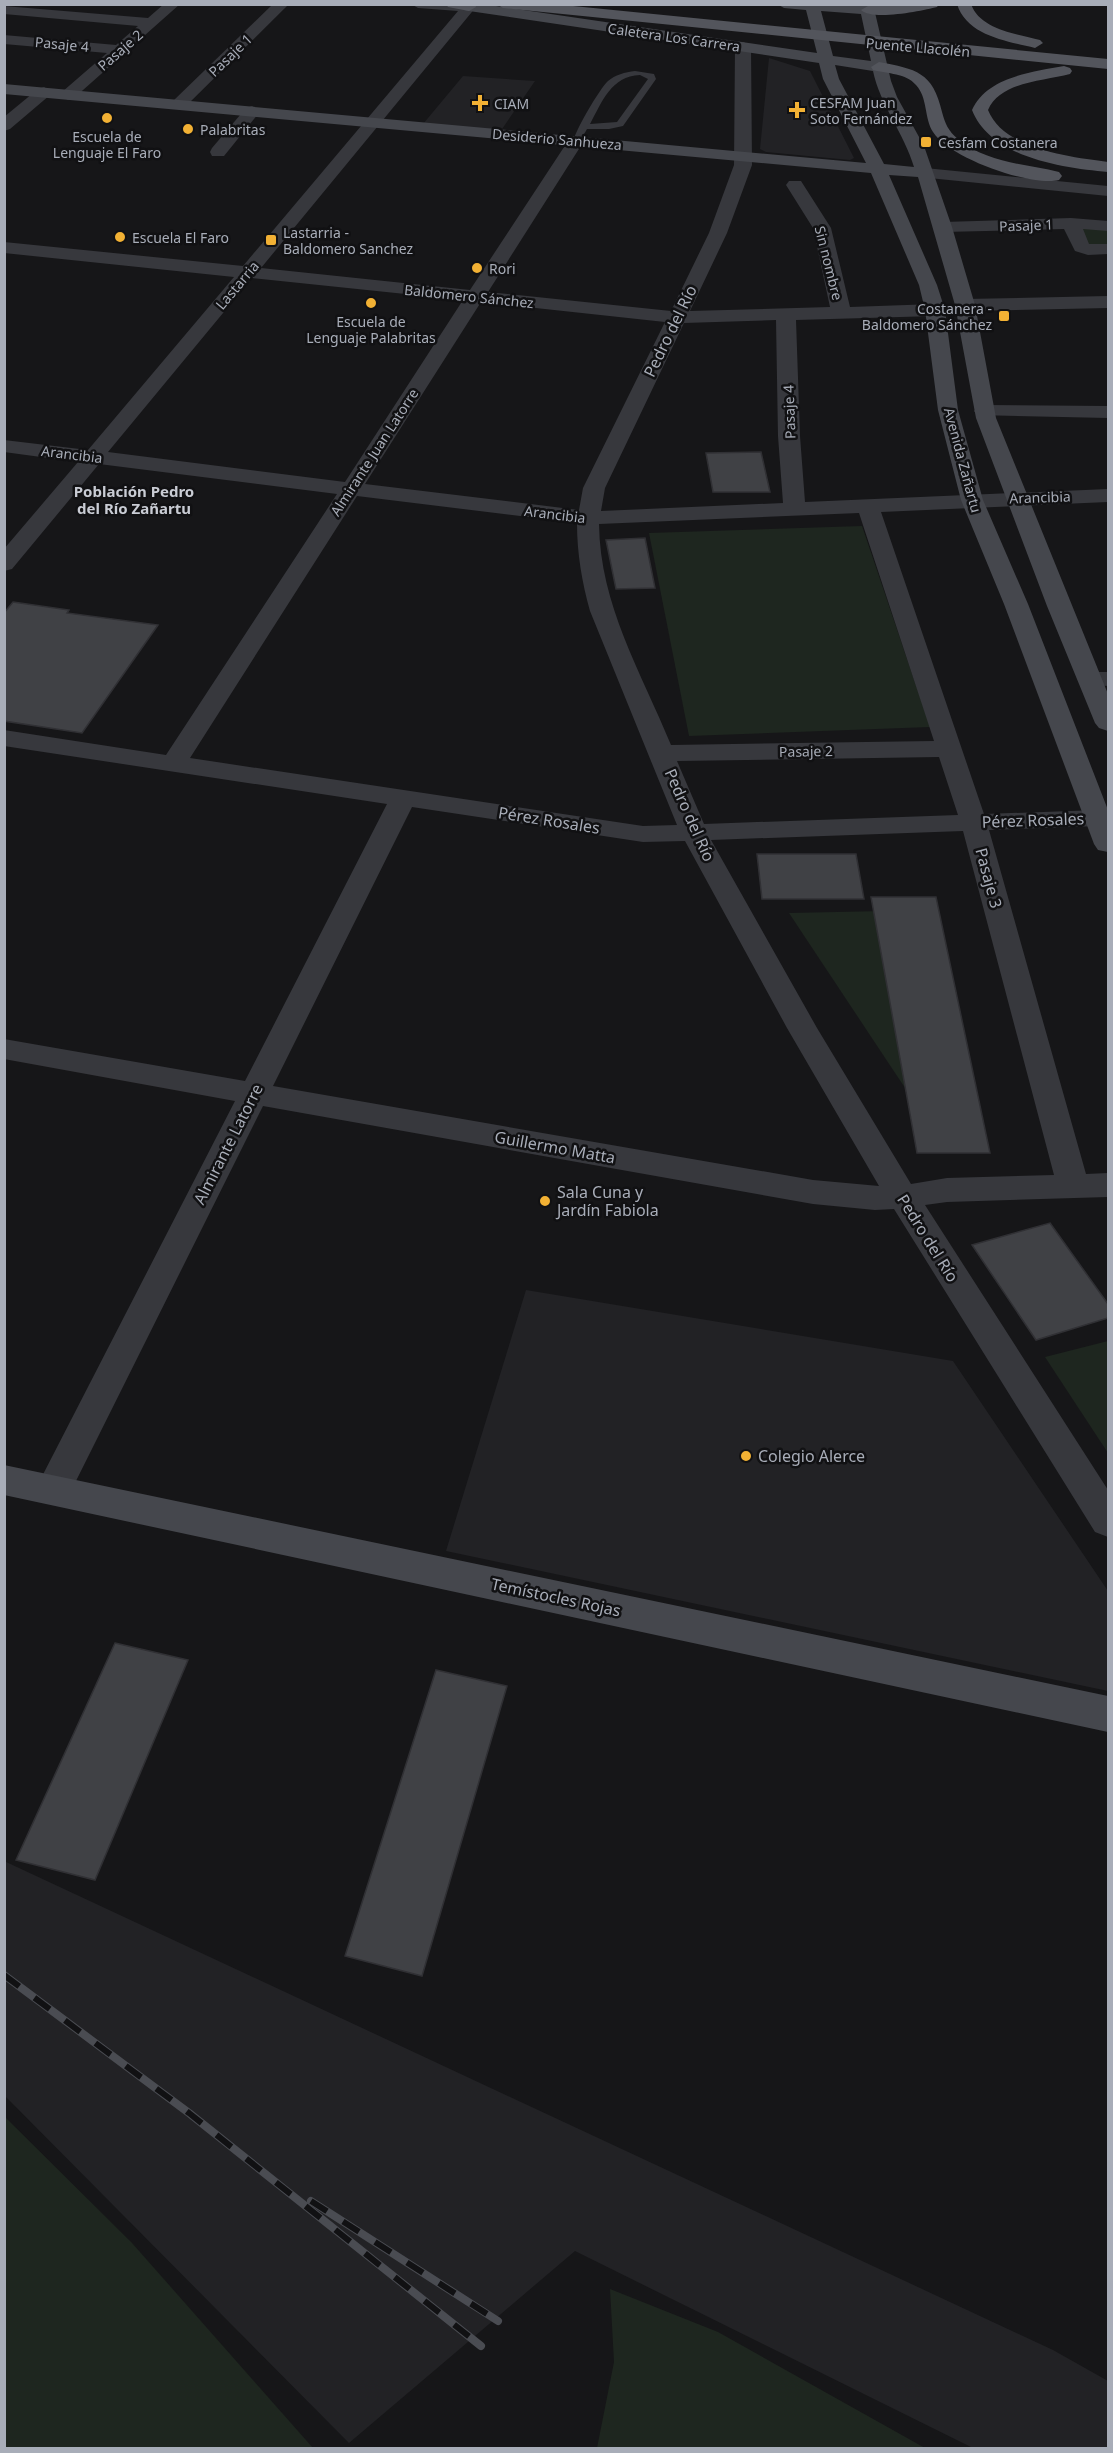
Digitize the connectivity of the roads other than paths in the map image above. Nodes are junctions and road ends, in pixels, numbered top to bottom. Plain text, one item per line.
1 (173, 4) edge
2 (282, 4) edge
3 (418, 4) edge
4 (503, 4) edge
5 (593, 4) edge
6 (784, 4) edge
7 (932, 4) edge
8 (964, 4) edge
9 (813, 5) edge
10 (461, 6) edge
11 (867, 7) edge
12 (4, 10) edge
13 (47, 14) junction
14 (151, 23) junction
15 (730, 23) junction
16 (10, 39) edge
17 (743, 47) junction
18 (120, 50) junction
19 (1102, 54) edge
20 (824, 59) junction
21 (1108, 66) edge
22 (879, 67) junction
23 (4, 89) edge
24 (44, 92) junction
25 (68, 95) junction
26 (178, 105) junction
27 (252, 111) junction
28 (372, 122) junction
29 (4, 126) edge
30 (580, 133) junction
31 (218, 152) dead end
32 (743, 156) junction
33 (1108, 167) edge
34 (879, 169) junction
35 (925, 173) junction
36 (1108, 182) edge
37 (795, 185) dead end
38 (1108, 191) edge
39 (1071, 223) junction
40 (1108, 226) edge
41 (943, 227) junction
42 (4, 247) edge
43 (1108, 249) edge
44 (247, 273) junction
45 (475, 297) junction
46 (1108, 302) edge
47 (965, 305) junction
48 (935, 310) junction
49 (841, 312) junction
50 (786, 314) junction
51 (677, 317) junction
52 (984, 411) junction
53 (1108, 412) edge
54 (4, 446) edge
55 (94, 457) junction
56 (351, 489) junction
57 (1108, 495) edge
58 (1017, 498) junction
59 (972, 500) junction
60 (868, 506) junction
61 (794, 509) junction
62 (587, 518) junction
63 (4, 564) edge
64 (1099, 679) edge
65 (1108, 723) edge
66 (4, 738) edge
67 (950, 749) junction
68 (662, 753) junction
69 (173, 764) junction
70 (403, 798) junction
71 (1098, 818) junction
72 (974, 822) junction
73 (694, 833) junction
74 (1108, 844) edge
75 (4, 1049) edge
76 (254, 1094) junction
77 (1108, 1185) edge
78 (1073, 1186) junction
79 (902, 1197) junction
80 (4, 1480) edge
81 (53, 1490) junction
82 (1108, 1521) edge
83 (1108, 1714) edge

1 - 14 street, Pasaje 2
2 - 26 street, Pasaje 1
3 - 10 street
4 - 15 main road
5 - 15 main road
6 - 9 street
7 - 11 main road
8 - 19 main road
9 - 11 street
9 - 20 street, Avenida Zañartu
10 - 17 street, Caletera Los Carrera
10 - 28 street, Lastarria
11 - 22 street, Avenida Zañartu
12 - 13 street
13 - 14 street
13 - 16 street
14 - 18 street, Pasaje 2
15 - 19 main road, Puente Llacolén
15 - 21 main road, Puente Llacolén
16 - 18 street, Pasaje 4
17 - 20 street, Caletera Los Carrera
17 - 32 street, Pedro del Río
18 - 25 street, Pasaje 2
20 - 22 street, Caletera Los Carrera
20 - 34 street, Avenida Zañartu
21 - 33 main road
22 - 35 street, Avenida Zañartu
22 - 36 main road
23 - 24 street, Desiderio Sanhueza
24 - 25 street, Desiderio Sanhueza
24 - 29 street
25 - 26 street, Desiderio Sanhueza
26 - 27 street, Desiderio Sanhueza
27 - 28 street, Desiderio Sanhueza
27 - 31 street
28 - 30 street, Desiderio Sanhueza
28 - 44 street, Lastarria
30 - 30 lane
30 - 32 street, Desiderio Sanhueza
30 - 45 street, Almirante Juan Latorre
32 - 34 street, Desiderio Sanhueza
32 - 51 street, Pedro del Río
34 - 35 street, Desiderio Sanhueza
34 - 48 street, Avenida Zañartu
35 - 38 street, Desiderio Sanhueza
35 - 41 street, Avenida Zañartu
37 - 49 street, Sin nombre
39 - 40 street, Pasaje 1
39 - 41 street, Pasaje 1
39 - 43 street
41 - 47 street, Avenida Zañartu
42 - 44 street, Baldomero Sánchez
44 - 45 street, Baldomero Sánchez
44 - 55 street, Lastarria
45 - 51 street, Baldomero Sánchez
45 - 56 street, Almirante Juan Latorre
46 - 47 street
47 - 52 street, Avenida Zañartu
48 - 49 street, Baldomero Sánchez
48 - 59 street, Avenida Zañartu
49 - 50 street, Baldomero Sánchez
50 - 51 street, Baldomero Sánchez
50 - 61 street, Pasaje 4
51 - 62 street, Pedro del Río
52 - 53 street
52 - 58 street, Avenida Zañartu
54 - 55 street, Arancibia
55 - 56 street, Arancibia
55 - 63 street, Lastarria
56 - 62 street, Arancibia
56 - 69 street, Almirante Juan Latorre
57 - 58 street, Arancibia
58 - 59 street, Arancibia
58 - 64 street, Avenida Zañartu
59 - 60 street, Arancibia
59 - 71 street, Avenida Zañartu
60 - 61 street, Arancibia
60 - 67 street, Pasaje 3
61 - 62 street, Arancibia
62 - 68 street, Pedro del Río
64 - 65 street, Avenida Zañartu
66 - 69 street, Pérez Rosales
67 - 68 street, Pasaje 2
67 - 72 street, Pasaje 3
68 - 73 street, Pedro del Río
69 - 70 street, Pérez Rosales
70 - 73 street, Pérez Rosales
70 - 76 street, Almirante Latorre
71 - 72 street, Pérez Rosales
71 - 74 street, Avenida Zañartu
72 - 73 street, Pérez Rosales
72 - 78 street, Pasaje 3
73 - 79 street, Pedro del Río
75 - 76 street, Guillermo Matta
76 - 79 street, Guillermo Matta
76 - 81 street, Almirante Latorre
77 - 78 street, Guillermo Matta
78 - 79 street, Guillermo Matta
79 - 82 street, Pedro del Río
80 - 81 street, Temístocles Rojas
81 - 83 street, Temístocles Rojas

